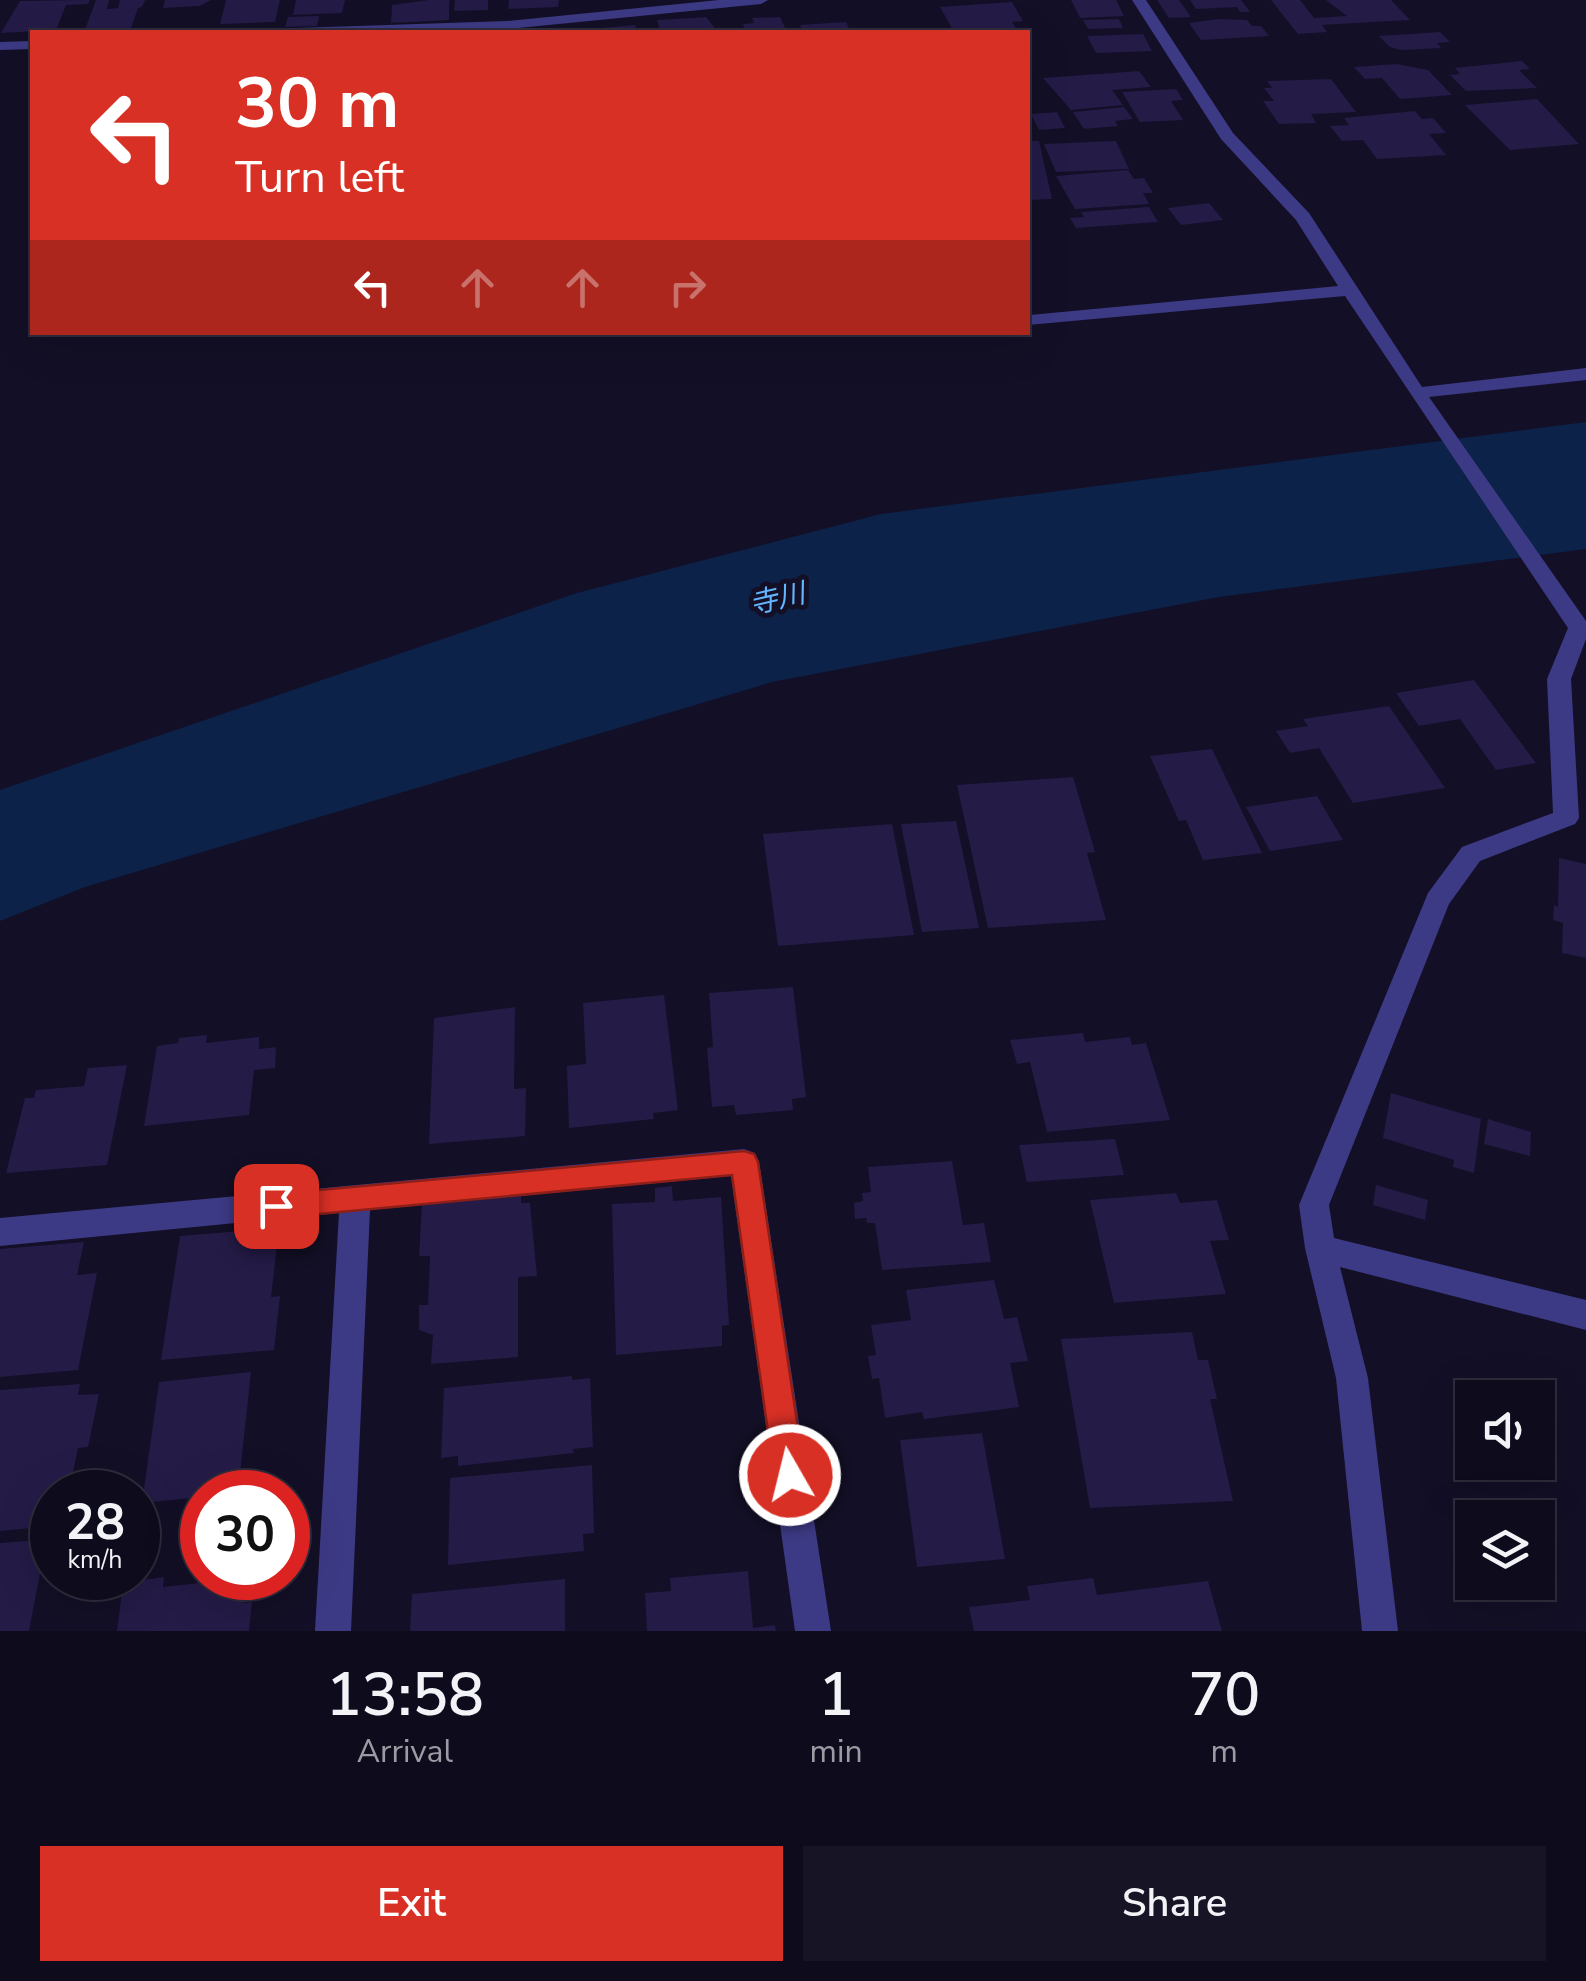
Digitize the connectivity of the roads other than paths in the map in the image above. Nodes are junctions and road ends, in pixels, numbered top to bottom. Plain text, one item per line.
1 (761, 0) edge
2 (1140, 0) edge
3 (367, 30) edge
4 (30, 44) edge
5 (0, 46) edge
6 (1350, 290) junction
7 (1030, 320) dead end
8 (1586, 374) edge
9 (1422, 401) junction
10 (1583, 627) edge
11 (354, 1198) junction
12 (0, 1232) edge
13 (1320, 1248) junction
14 (1586, 1314) edge
15 (333, 1631) edge
16 (812, 1631) edge
17 (1380, 1631) edge

1 - 3 street
2 - 6 street
4 - 5 street
6 - 7 street
6 - 9 street
8 - 9 street
9 - 10 street
10 - 13 street
11 - 12 street
11 - 15 street
11 - 16 street
13 - 14 street
13 - 17 street

